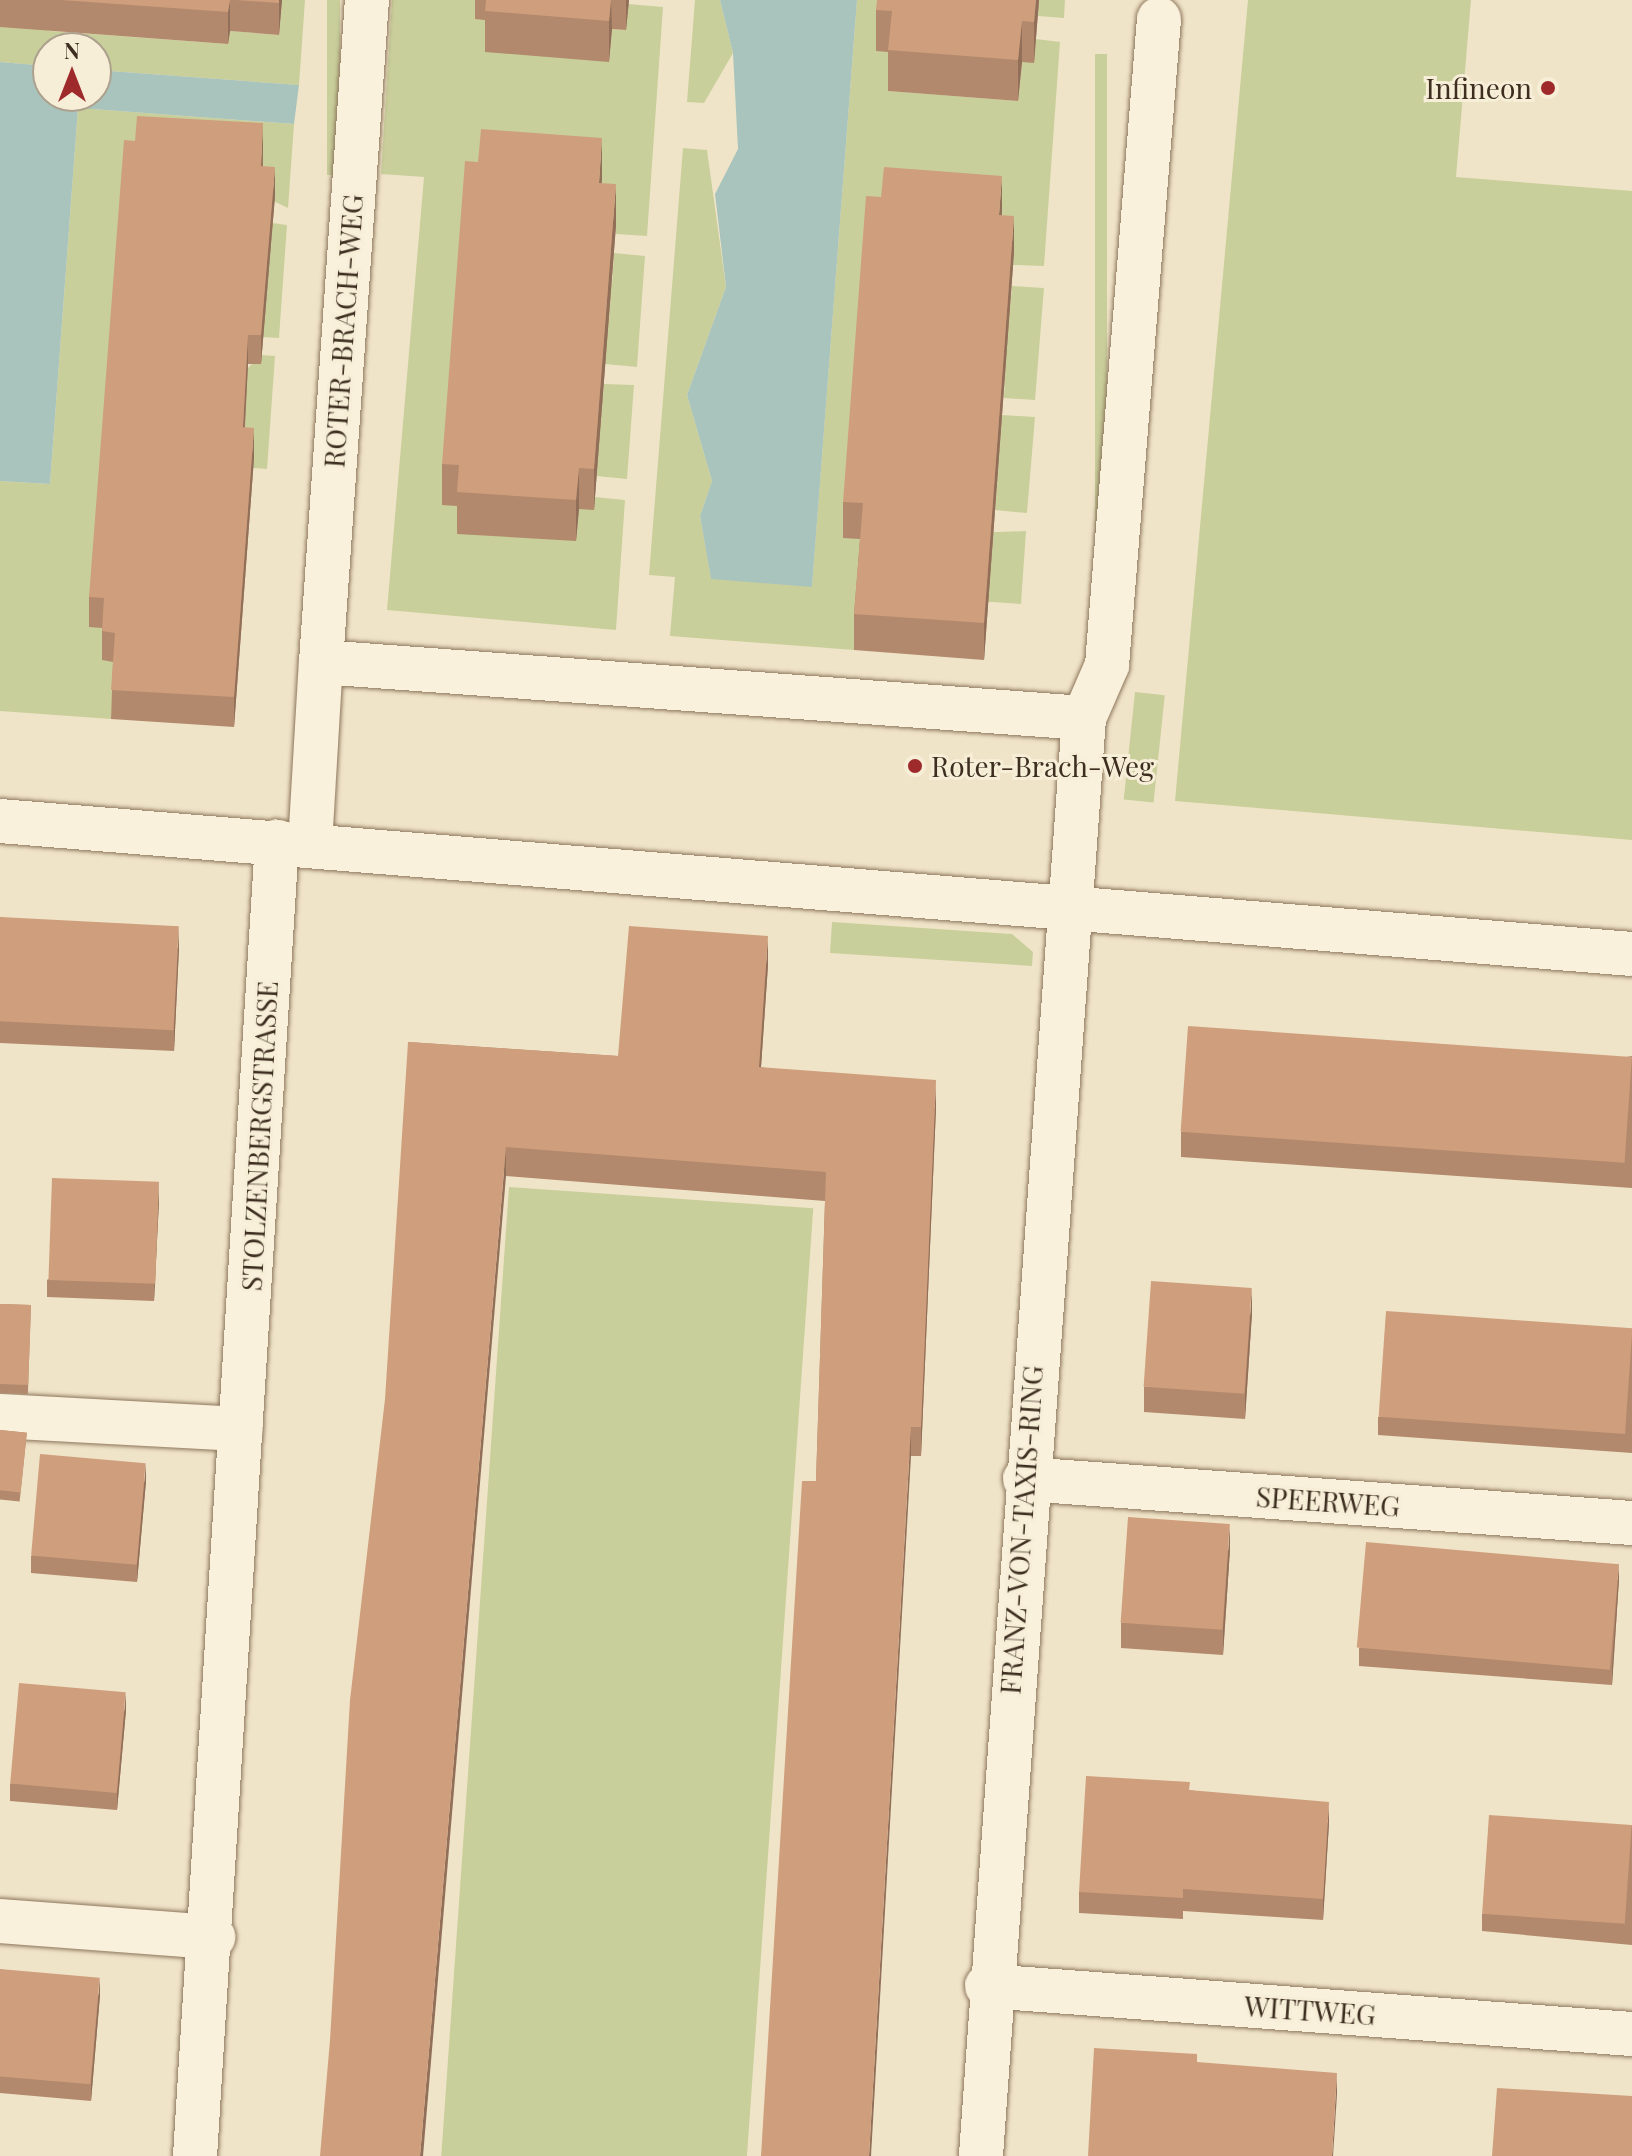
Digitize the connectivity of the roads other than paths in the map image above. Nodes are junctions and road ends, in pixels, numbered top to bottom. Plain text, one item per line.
1 (367, 0) edge
2 (1159, 19) dead end
3 (321, 662) junction
4 (1084, 718) junction
5 (0, 821) edge
6 (294, 844) junction
7 (1069, 905) junction
8 (1632, 954) edge
9 (0, 1416) edge
10 (241, 1429) junction
11 (1025, 1479) junction
12 (1632, 1523) edge
13 (0, 1921) edge
14 (213, 1937) junction
15 (987, 1986) junction
16 (1632, 2034) edge
17 (195, 2156) edge
18 (981, 2156) edge

1 - 3 street, ROTER-BRACH-WEG
2 - 4 street
3 - 4 street
3 - 6 street, ROTER-BRACH-WEG
4 - 7 street
5 - 6 street
6 - 7 street
6 - 10 street, STOLZENBERGSTRASSE
7 - 8 street
7 - 11 street, FRANZ-VON-TAXIS-RING
9 - 10 street
10 - 14 street, STOLZENBERGSTRASSE
11 - 12 street, SPEERWEG
11 - 15 street, FRANZ-VON-TAXIS-RING
13 - 14 street
14 - 17 street, STOLZENBERGSTRASSE
15 - 16 street, WITTWEG
15 - 18 street, FRANZ-VON-TAXIS-RING

